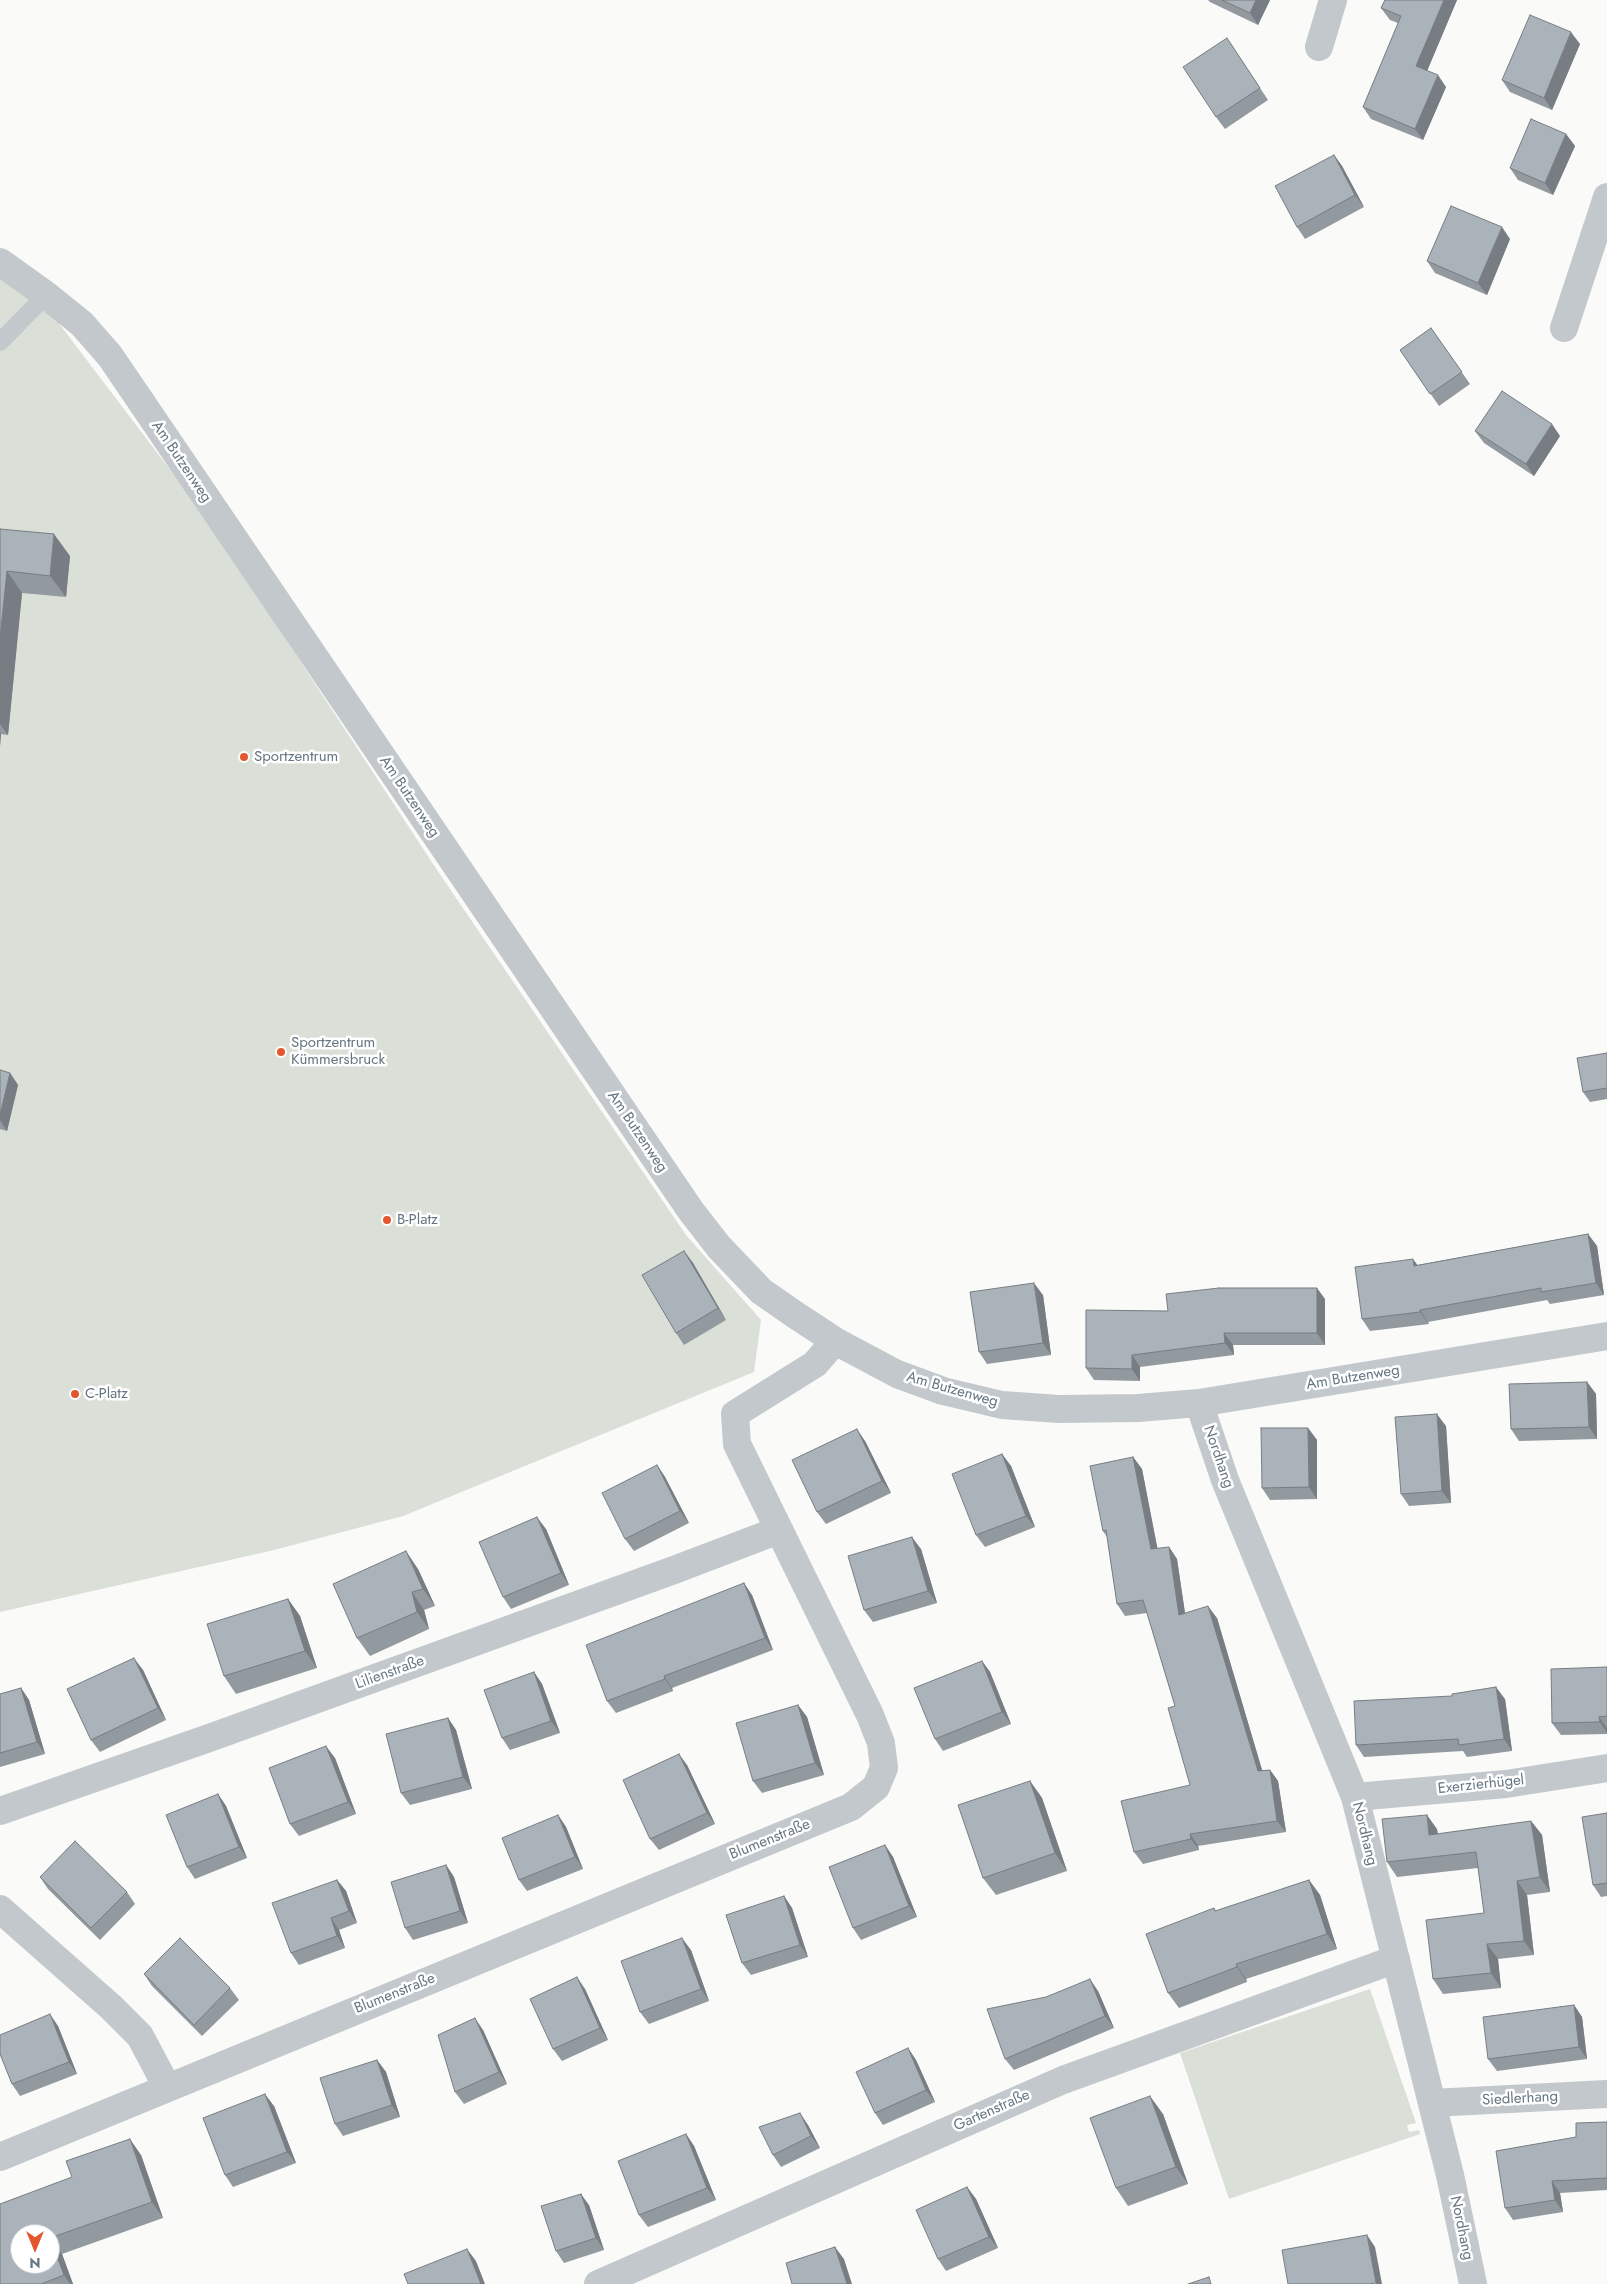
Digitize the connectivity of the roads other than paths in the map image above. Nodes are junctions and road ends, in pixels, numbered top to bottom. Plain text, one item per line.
1 (1333, 0) edge
2 (1319, 47) dead end
3 (1607, 197) edge
4 (0, 262) edge
5 (46, 294) junction
6 (1564, 328) dead end
7 (0, 342) edge
8 (1607, 1336) edge
9 (835, 1341) junction
10 (1199, 1402) junction
11 (779, 1530) junction
12 (1607, 1768) edge
13 (1355, 1797) junction
14 (0, 1811) edge
15 (0, 1908) edge
16 (1396, 1959) junction
17 (167, 2088) junction
18 (1607, 2094) edge
19 (1432, 2103) junction
20 (0, 2157) edge
21 (598, 2284) edge
22 (1473, 2284) edge

1 - 2 street
3 - 6 street
4 - 5 street, Am Butzenweg
5 - 7 lane
5 - 9 street, Am Butzenweg
8 - 10 street, Am Butzenweg
9 - 10 street, Am Butzenweg
9 - 11 street, Blumenstraße
10 - 13 street, Nordhang
11 - 14 street, Lilienstraße
11 - 17 street, Blumenstraße
12 - 13 street, Exerzierhügel
13 - 16 street, Nordhang
15 - 17 street
16 - 19 street, Nordhang
16 - 21 street, Gartenstraße
17 - 20 street, Blumenstraße
18 - 19 street, Siedlerhang
19 - 22 street, Nordhang

